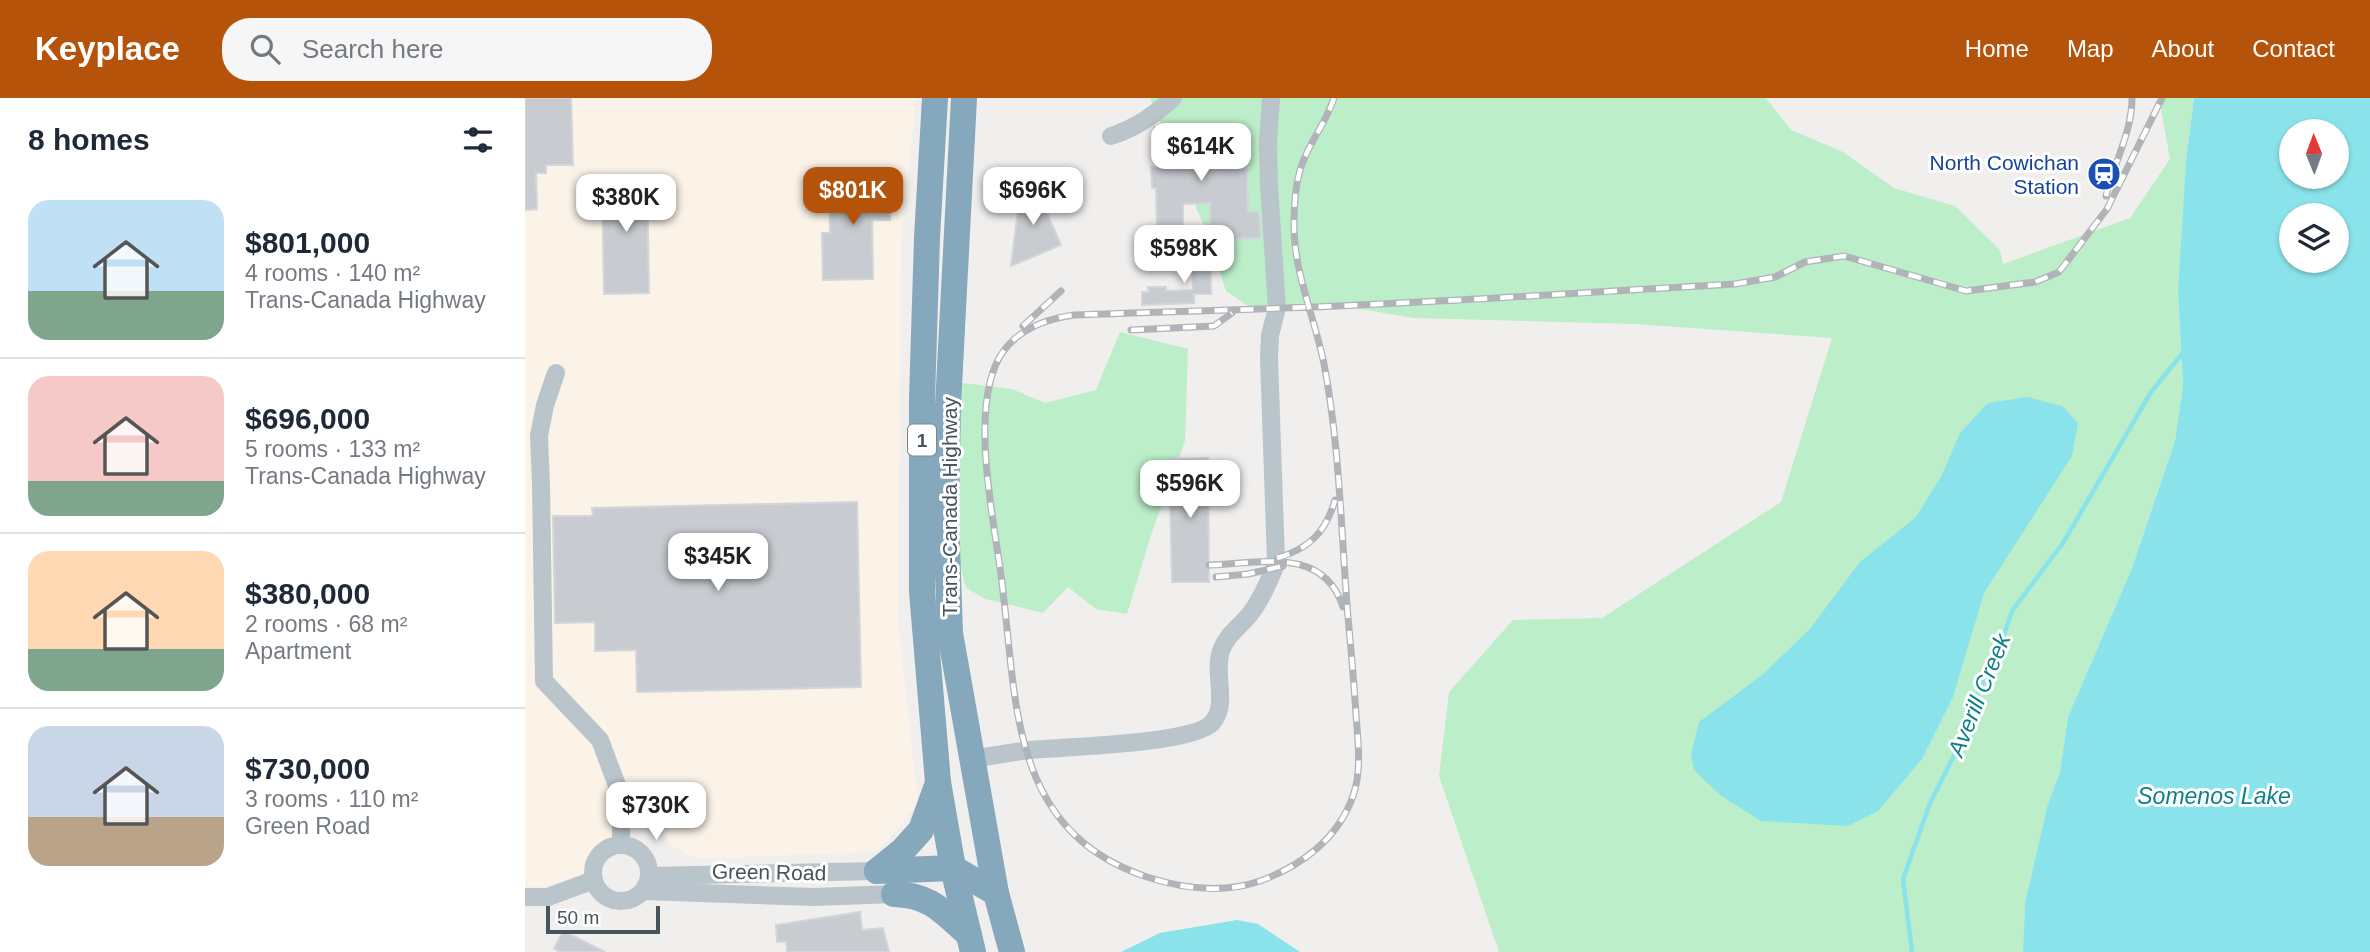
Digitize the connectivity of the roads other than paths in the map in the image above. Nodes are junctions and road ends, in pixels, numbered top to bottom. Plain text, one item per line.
1 (935, 98) edge
2 (964, 98) edge
3 (1173, 98) edge
4 (1271, 98) edge
5 (1111, 136) dead end
6 (556, 373) dead end
7 (533, 484) edge
8 (533, 617) edge
9 (971, 759) junction
10 (938, 782) junction
11 (621, 845) junction
12 (953, 868) junction
13 (877, 871) junction
14 (594, 880) junction
15 (646, 884) junction
16 (996, 893) junction
17 (894, 894) joint
18 (525, 897) edge
19 (971, 944) edge
20 (1012, 952) edge

1 - 10 highway, Trans-Canada Highway / 1
2 - 9 highway, Trans-Canada Highway / 1
3 - 5 street
4 - 9 street
6 - 7 street
7 - 8 street
8 - 11 street
9 - 16 highway, Trans-Canada Highway / 1
10 - 12 highway, Trans-Canada Highway / 1
10 - 13 highway
11 - 14 street
11 - 15 street
12 - 13 highway
12 - 16 highway
12 - 19 highway, Trans-Canada Highway / 1
13 - 15 street, Green Road
14 - 15 street
14 - 18 street
15 - 17 street, Green Road
16 - 20 highway, Trans-Canada Highway / 1
17 - 19 highway

